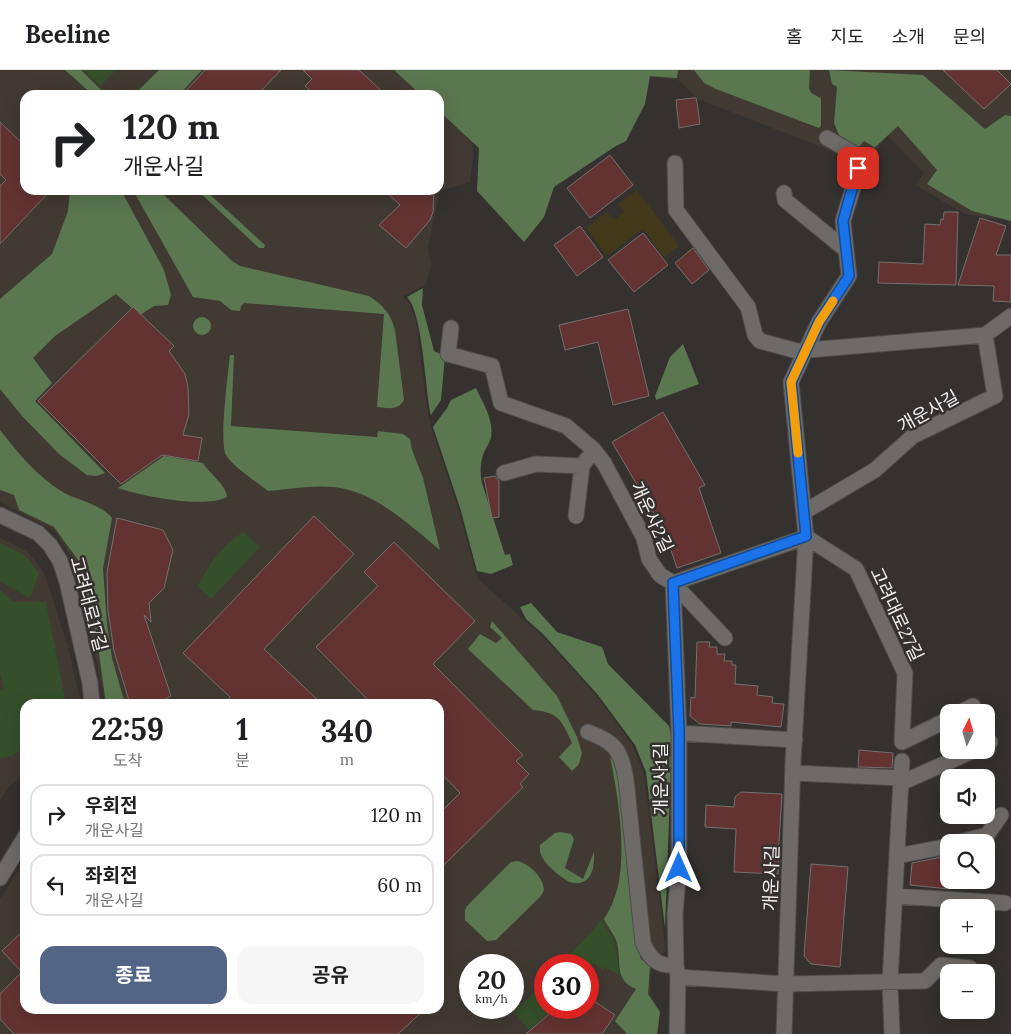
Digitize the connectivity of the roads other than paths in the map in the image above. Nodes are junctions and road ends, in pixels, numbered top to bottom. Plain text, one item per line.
1 (828, 138) dead end
2 (675, 163) dead end
3 (784, 193) dead end
4 (846, 250) junction
5 (1011, 316) edge
6 (452, 328) dead end
7 (985, 335) junction
8 (806, 350) junction
9 (592, 449) junction
10 (582, 466) junction
11 (504, 473) dead end
12 (804, 512) junction
13 (0, 515) edge
14 (576, 516) dead end
15 (806, 536) junction
16 (673, 583) junction
17 (726, 638) dead end
18 (92, 699) edge
19 (940, 723) edge
20 (588, 732) dead end
21 (679, 733) junction
22 (795, 740) junction
23 (953, 759) edge
24 (902, 760) dead end
25 (793, 773) junction
26 (901, 780) junction
27 (1001, 815) dead end
28 (988, 834) edge
29 (20, 845) edge
30 (940, 848) edge
31 (897, 856) junction
32 (0, 878) edge
33 (895, 896) junction
34 (1005, 903) dead end
35 (940, 966) edge
36 (677, 971) junction
37 (890, 982) junction
38 (786, 984) junction
39 (677, 1034) edge
40 (784, 1034) edge
41 (892, 1034) edge

1 - 4 street, 개운사길
2 - 8 street
3 - 4 street
4 - 8 street, 개운사길
5 - 7 street
6 - 9 street, 개운사2길
7 - 8 street
7 - 12 street, 개운사길
8 - 12 street, 개운사길
9 - 10 street
9 - 16 street, 개운사2길
10 - 11 street
10 - 14 street
12 - 15 street, 개운사길
13 - 18 street, 고려대로17길
15 - 16 street
15 - 19 street, 고려대로27길
15 - 22 street, 개운사길
16 - 17 street, 개운사2길
16 - 21 street, 개운사1길
20 - 36 street
21 - 22 street
21 - 36 street, 개운사1길
22 - 25 street, 개운사길
23 - 26 street
24 - 26 street
25 - 26 street
25 - 38 street, 개운사길
26 - 31 street
27 - 28 street
29 - 32 street
30 - 31 street
31 - 33 street
33 - 34 street
33 - 37 street
35 - 37 street
36 - 38 street
36 - 39 street, 개운사1길
37 - 38 street
37 - 41 street
38 - 40 street, 개운사길

